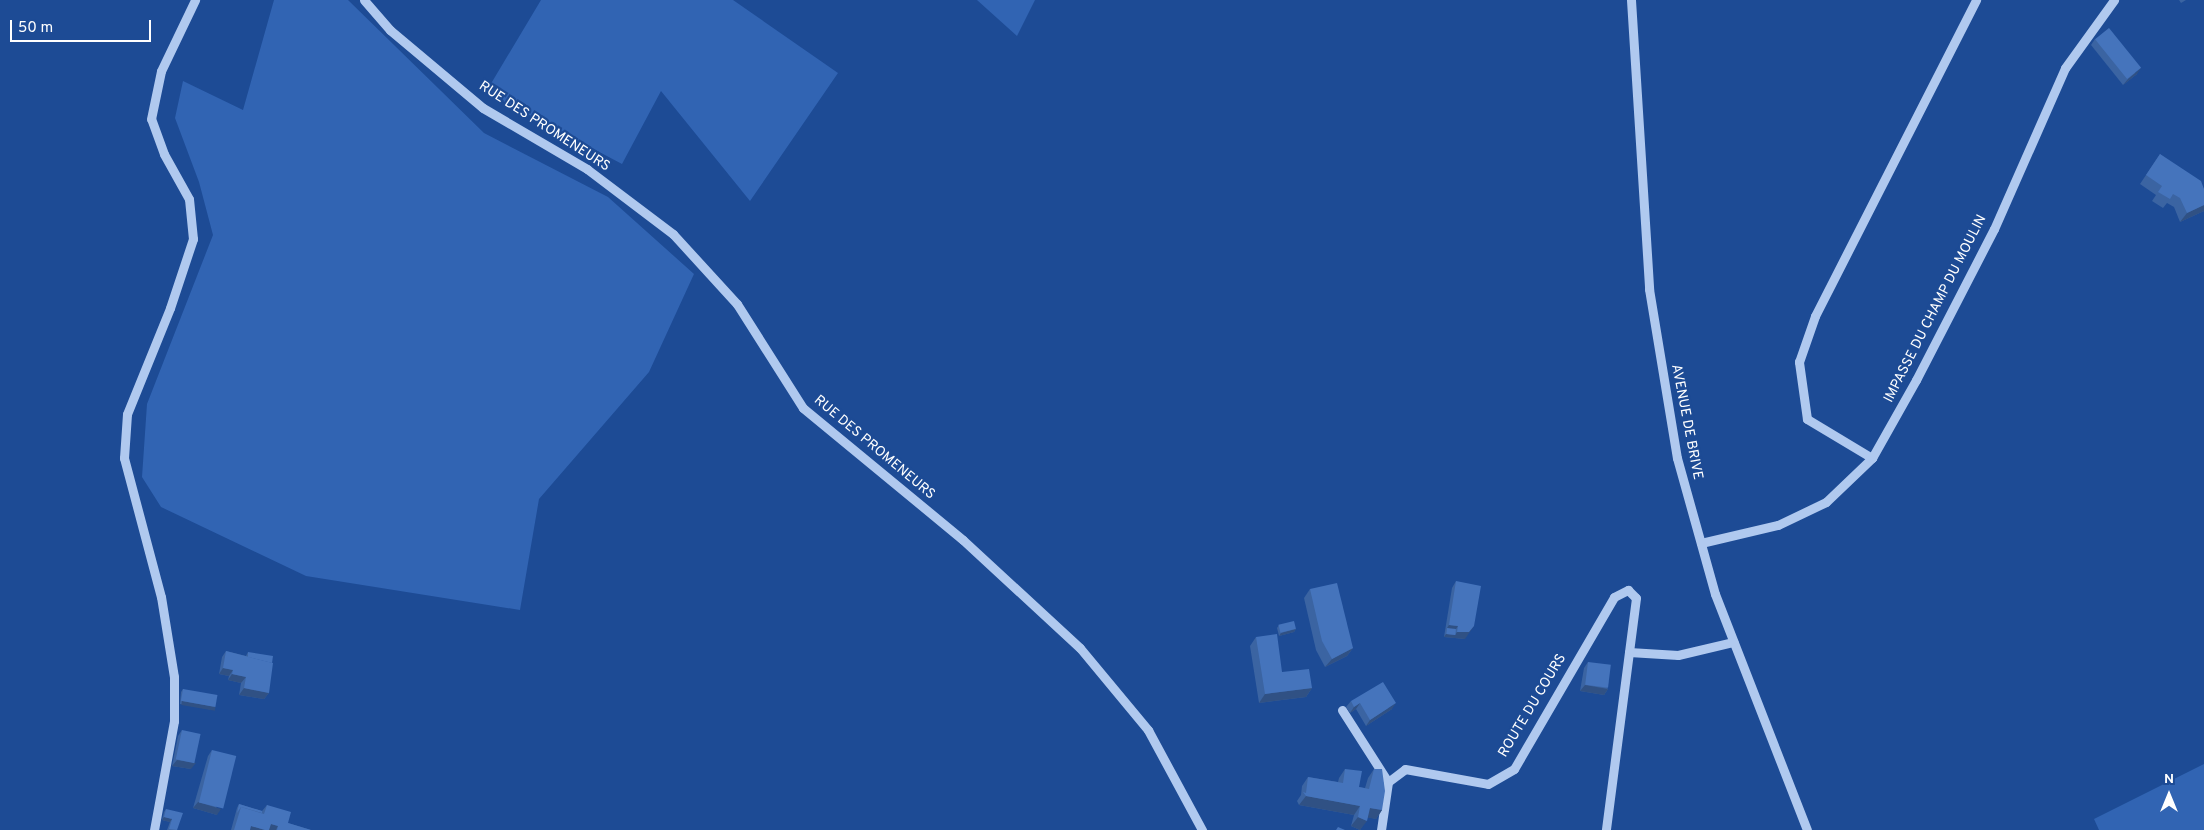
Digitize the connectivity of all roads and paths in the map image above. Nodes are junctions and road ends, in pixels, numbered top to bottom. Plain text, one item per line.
1 (195, 0) edge
2 (364, 0) edge
3 (1631, 0) edge
4 (1976, 0) edge
5 (2114, 0) edge
6 (1872, 458) junction
7 (1701, 543) junction
8 (1733, 642) junction
9 (1629, 652) junction
10 (1342, 710) dead end
11 (1388, 782) junction
12 (154, 830) edge
13 (1202, 830) edge
14 (1381, 830) edge
15 (1606, 830) edge
16 (1807, 830) edge

1 - 12 street
2 - 13 street, RUE DES PROMENEURS
3 - 7 street, AVENUE DE BRIVE
4 - 6 street
5 - 6 street, IMPASSE DU CHAMP DU MOULIN
6 - 7 street, IMPASSE DU CHAMP DU MOULIN
7 - 8 street, AVENUE DE BRIVE
8 - 9 street
8 - 16 street, AVENUE DE BRIVE
9 - 11 street, ROUTE DU COURS
9 - 15 street, ROUTE DU COURS
10 - 11 street
11 - 14 street

